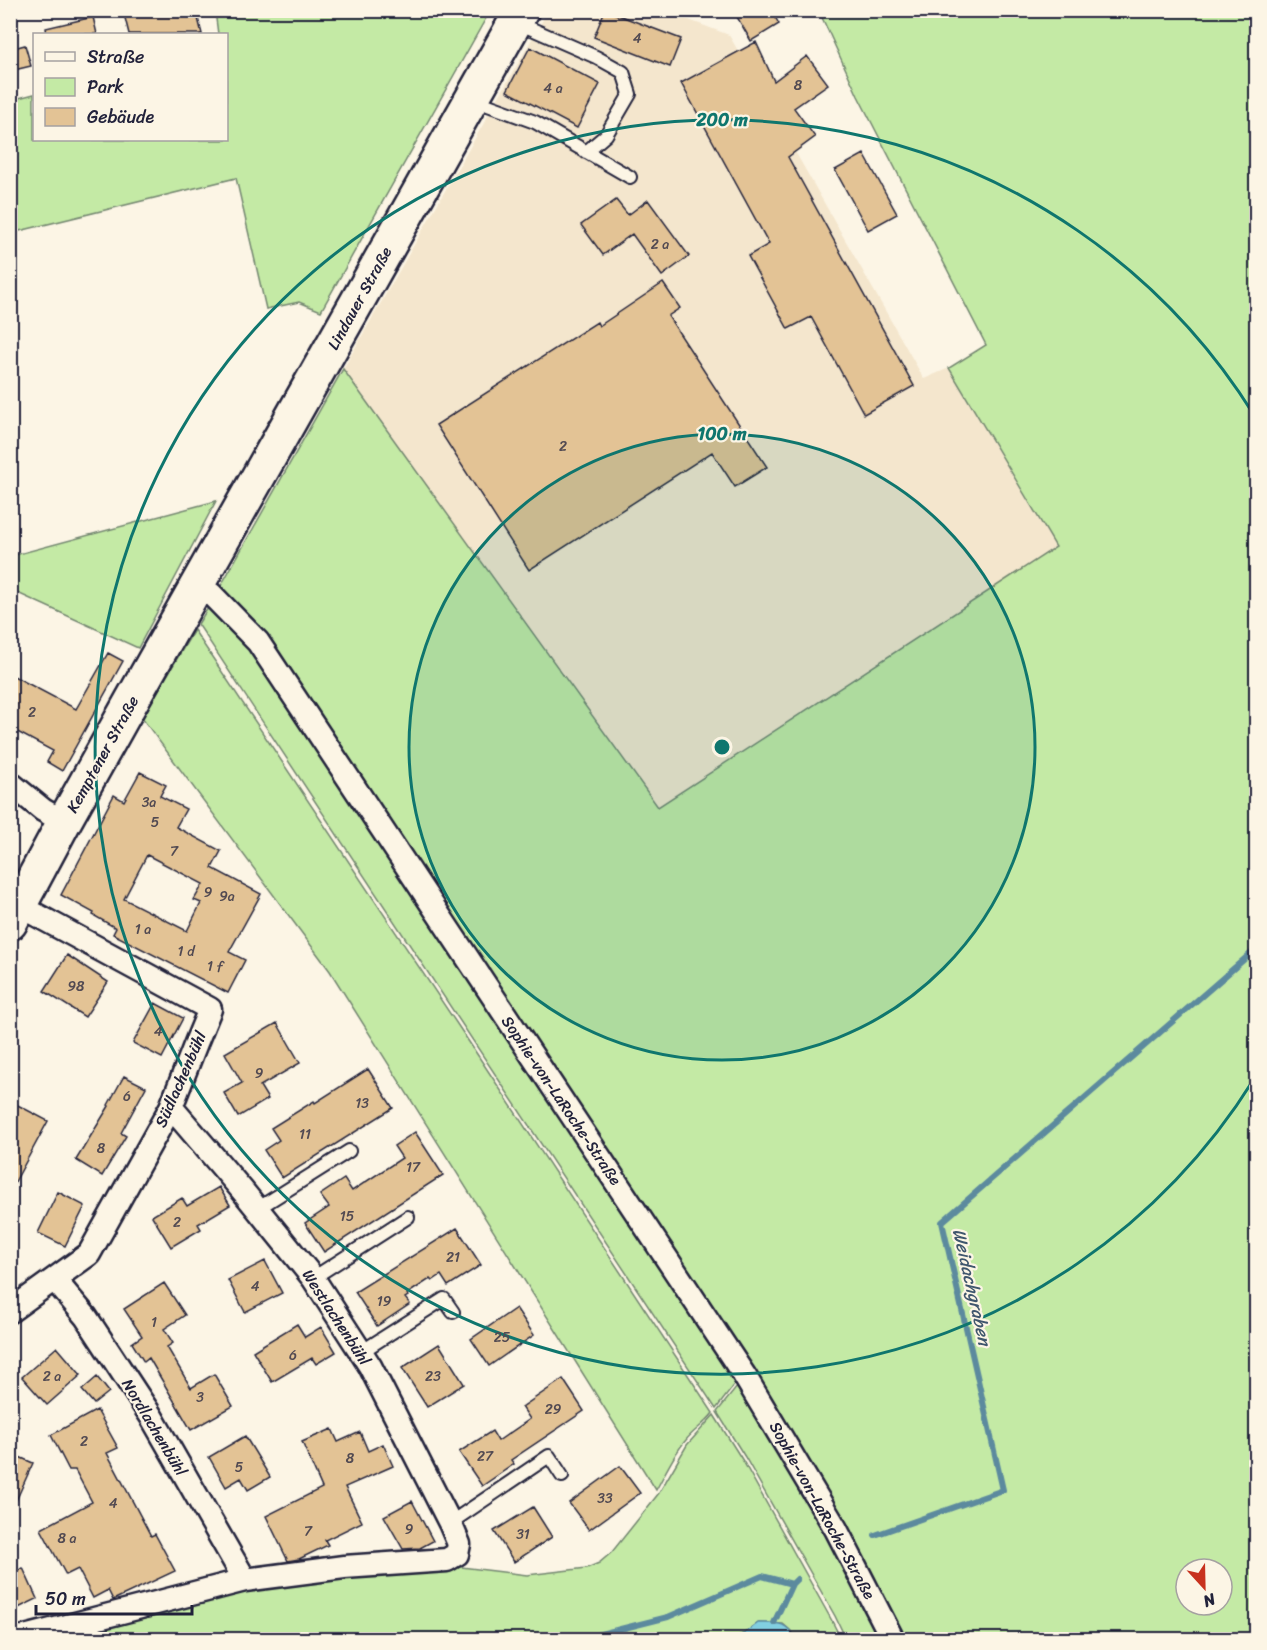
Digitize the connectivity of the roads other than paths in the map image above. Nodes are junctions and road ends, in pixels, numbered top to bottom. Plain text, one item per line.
1 (519, 16) edge
2 (473, 97) junction
3 (586, 152) junction
4 (630, 177) dead end
5 (197, 586) junction
6 (10, 783) edge
7 (64, 822) junction
8 (14, 915) edge
9 (171, 1107) junction
10 (349, 1151) dead end
11 (257, 1209) junction
12 (408, 1217) dead end
13 (314, 1278) junction
14 (55, 1280) junction
15 (10, 1311) edge
16 (453, 1312) dead end
17 (361, 1352) junction
18 (562, 1476) dead end
19 (450, 1523) junction
20 (245, 1580) junction
21 (13, 1640) edge
22 (893, 1640) edge

1 - 2 main road, Lindauer Straße
1 - 3 lane
2 - 3 lane
2 - 5 main road, Lindauer Straße
3 - 4 lane
5 - 7 main road, Kemptener Straße
5 - 22 street, Sophie-von-LaRoche-Straße
6 - 7 street
7 - 8 main road, Kemptener Straße
8 - 9 street, Südlachenbühl
9 - 11 street, Westlachenbühl
9 - 14 street, Südlachenbühl
10 - 11 lane
11 - 13 street, Westlachenbühl
12 - 13 lane
13 - 17 street, Westlachenbühl
14 - 15 street, Südlachenbühl
14 - 20 street, Nordlachenbühl
16 - 17 lane
17 - 19 street, Westlachenbühl
18 - 19 lane
19 - 20 street, Westlachenbühl
20 - 21 street

